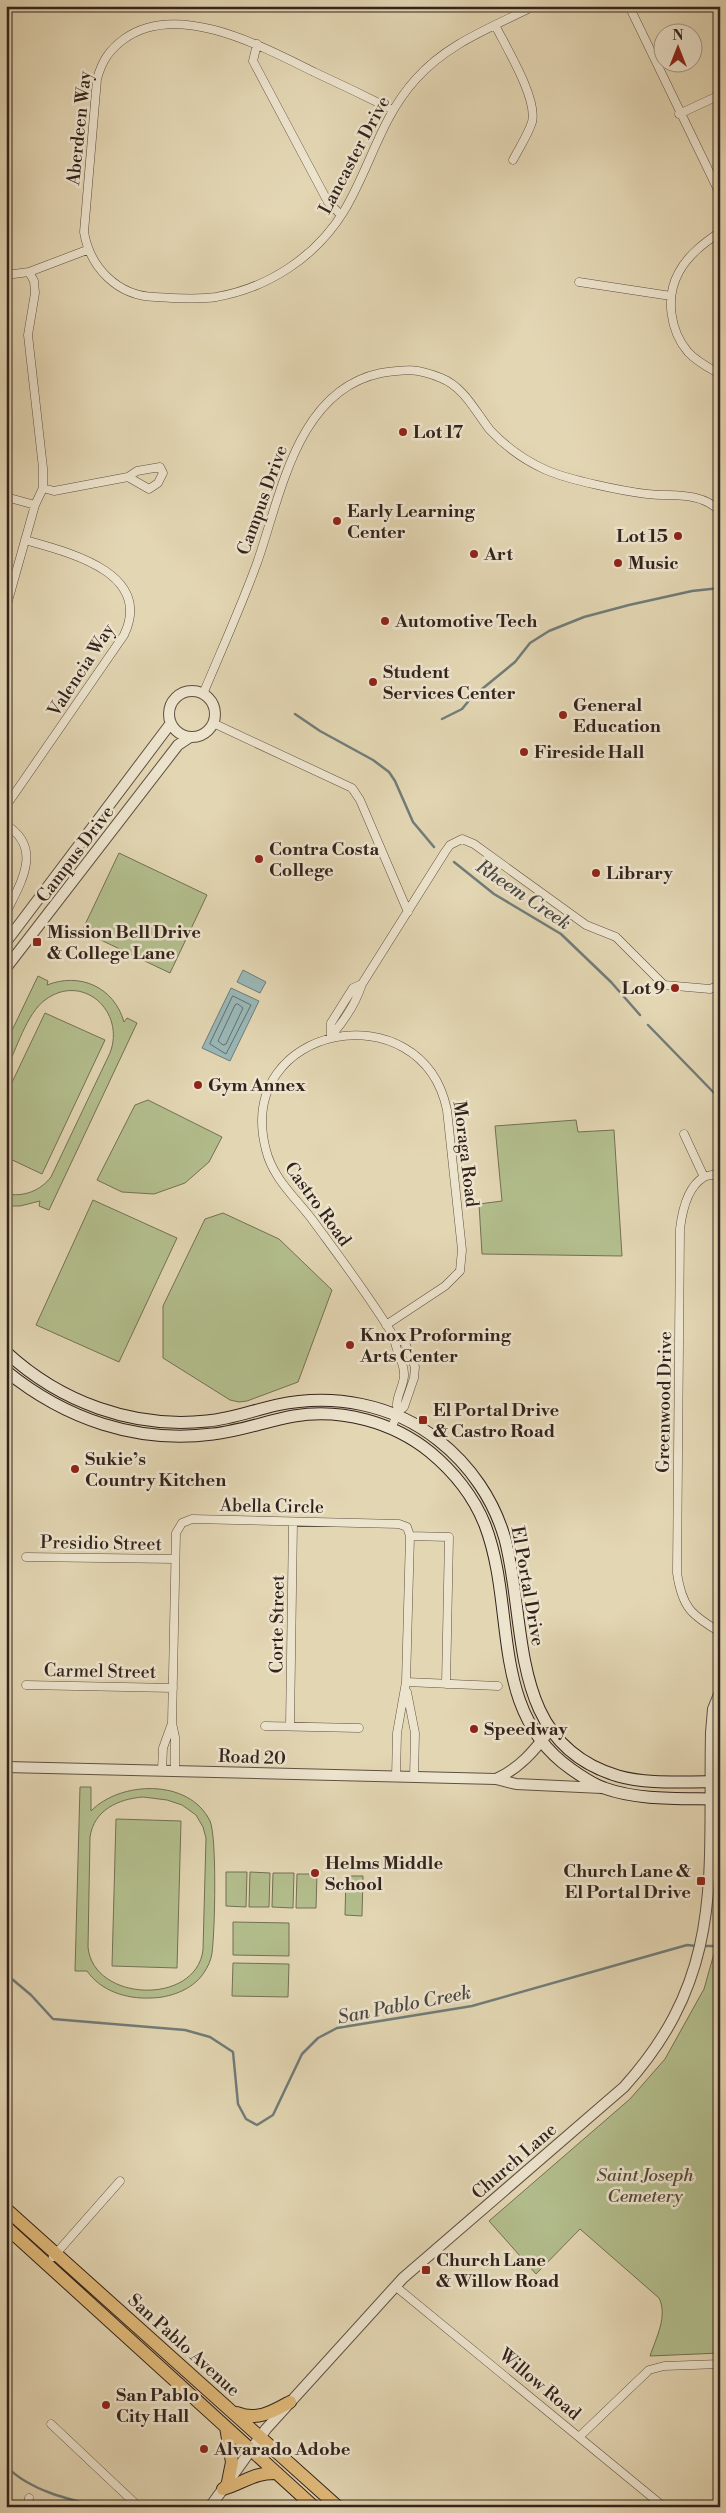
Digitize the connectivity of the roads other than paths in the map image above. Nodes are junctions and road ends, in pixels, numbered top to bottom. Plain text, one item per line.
1 (534, 6) edge
2 (629, 6) edge
3 (495, 25) junction
4 (257, 44) junction
5 (720, 95) edge
6 (393, 110) junction
7 (680, 114) junction
8 (513, 160) dead end
9 (720, 194) edge
10 (341, 215) junction
11 (720, 232) edge
12 (87, 250) junction
13 (30, 272) junction
14 (6, 275) edge
15 (579, 282) dead end
16 (671, 296) junction
17 (720, 374) edge
18 (128, 477) dead end
19 (43, 488) junction
20 (6, 497) edge
21 (35, 505) junction
22 (720, 511) edge
23 (25, 540) junction
24 (6, 608) edge
25 (203, 694) junction
26 (171, 723) junction
27 (213, 723) junction
28 (190, 737) junction
29 (6, 806) edge
30 (6, 825) edge
31 (408, 912) junction
32 (6, 913) edge
33 (6, 942) edge
34 (6, 968) edge
35 (720, 985) edge
36 (331, 1036) junction
37 (296, 1053) joint
38 (684, 1134) dead end
39 (720, 1174) edge
40 (704, 1177) junction
41 (386, 1325) junction
42 (394, 1337) junction
43 (6, 1352) edge
44 (6, 1371) edge
45 (397, 1414) junction
46 (391, 1429) junction
47 (293, 1522) junction
48 (410, 1536) junction
49 (26, 1557) dead end
50 (176, 1559) junction
51 (720, 1632) edge
52 (406, 1682) junction
53 (446, 1684) junction
54 (26, 1685) dead end
55 (498, 1686) dead end
56 (173, 1688) junction
57 (720, 1692) edge
58 (172, 1723) junction
59 (264, 1726) dead end
60 (290, 1726) junction
61 (359, 1728) dead end
62 (550, 1730) junction
63 (540, 1743) junction
64 (6, 1767) edge
65 (162, 1770) junction
66 (175, 1771) junction
67 (396, 1777) junction
68 (414, 1777) junction
69 (496, 1779) junction
70 (715, 1782) edge
71 (604, 1788) junction
72 (715, 1799) edge
73 (120, 2181) dead end
74 (6, 2209) edge
75 (6, 2228) edge
76 (56, 2254) junction
77 (46, 2264) junction
78 (395, 2286) junction
79 (138, 2347) junction
80 (720, 2364) edge
81 (189, 2374) junction
82 (290, 2402) junction
83 (232, 2411) junction
84 (52, 2424) dead end
85 (226, 2427) junction
86 (260, 2436) junction
87 (579, 2436) junction
88 (251, 2450) junction
89 (277, 2473) junction
90 (225, 2485) junction
91 (30, 2498) dead end
92 (27, 2507) edge
93 (139, 2507) edge
94 (210, 2507) edge
95 (314, 2507) edge
96 (338, 2507) edge
97 (664, 2507) edge

1 - 3 street, Lancaster Drive
2 - 7 street
3 - 6 street, Lancaster Drive
3 - 8 street
4 - 6 street, Aberdeen Way
4 - 10 street
4 - 12 street, Aberdeen Way
5 - 7 street
6 - 10 street, Lancaster Drive
7 - 9 street
10 - 12 street, Lancaster Drive
11 - 16 street
12 - 13 street
13 - 14 street
13 - 19 street
15 - 16 street
16 - 17 street
18 - 19 street
19 - 21 street
20 - 21 street
21 - 23 street
22 - 25 street, Campus Drive
23 - 24 street
23 - 29 street, Valencia Way
25 - 26 street
25 - 27 street
26 - 28 street
26 - 33 street, Campus Drive
27 - 28 street
27 - 31 street
28 - 34 street, Campus Drive
30 - 32 street
31 - 35 street
31 - 36 street
36 - 37 street, Moraga Road
36 - 41 street, Moraga Road
37 - 41 street, Castro Road
38 - 40 street
39 - 40 street
40 - 51 street, Greenwood Drive
41 - 42 street, Castro Road
42 - 45 street, Castro Road
42 - 45 street, Castro Road
43 - 45 main road, El Portal Drive
44 - 46 main road, El Portal Drive
45 - 46 street, Castro Road
45 - 62 main road, El Portal Drive
46 - 63 main road, El Portal Drive
47 - 48 street, Abella Circle
47 - 50 street, Abella Circle
47 - 60 street, Corte Street
48 - 52 street
48 - 53 street
49 - 50 street, Presidio Street
50 - 56 street, Abella Circle
52 - 53 street
52 - 67 street
52 - 68 street
53 - 55 street
54 - 56 street, Carmel Street
56 - 58 street, Abella Circle
57 - 70 street, Church Lane
58 - 65 street, Abella Circle
58 - 66 street, Abella Circle
59 - 60 street
60 - 61 street
62 - 63 street, Road 20
62 - 70 main road, El Portal Drive
63 - 69 street, Road 20
63 - 71 main road, El Portal Drive
64 - 65 street, Road 20
65 - 66 street, Road 20
66 - 67 street, Road 20
67 - 68 street, Road 20
68 - 69 street, Road 20
69 - 71 street, Road 20
70 - 72 street, Church Lane
71 - 72 main road, El Portal Drive
72 - 78 street, Church Lane
73 - 76 street
74 - 76 main road, San Pablo Avenue
75 - 77 main road, San Pablo Avenue
76 - 77 street
76 - 81 main road, San Pablo Avenue
77 - 79 main road, San Pablo Avenue
78 - 82 street, Church Lane
78 - 87 street, Willow Road
79 - 81 main road
79 - 85 main road, San Pablo Avenue
80 - 87 street
81 - 83 main road, San Pablo Avenue
82 - 83 main road
82 - 86 street, Church Lane
83 - 86 main road, San Pablo Avenue
84 - 93 street
85 - 88 main road, San Pablo Avenue
85 - 90 main road
86 - 88 street, Church Lane
86 - 96 main road, San Pablo Avenue
87 - 97 street, Willow Road
88 - 89 main road, San Pablo Avenue
88 - 90 street, Church Lane
89 - 90 main road
89 - 95 main road, San Pablo Avenue
90 - 94 street, Church Lane
91 - 92 street

